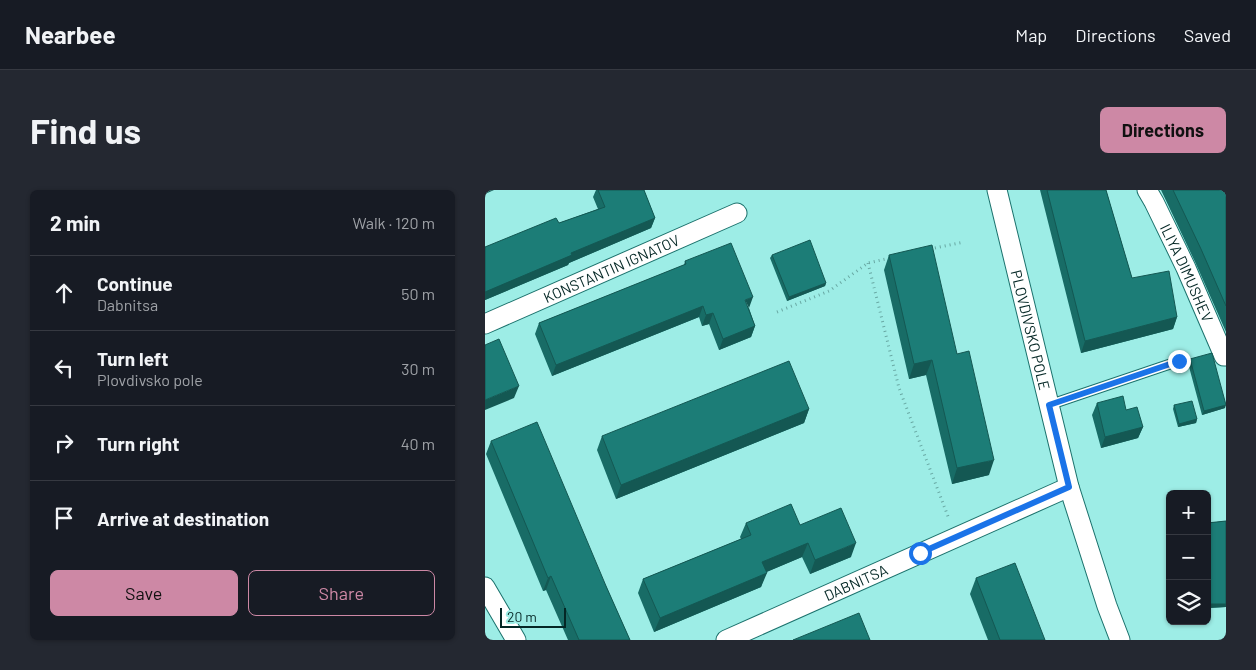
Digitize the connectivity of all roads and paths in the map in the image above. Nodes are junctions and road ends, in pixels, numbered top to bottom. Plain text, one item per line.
1 (997, 190) edge
2 (1147, 190) edge
3 (737, 213) dead end
4 (963, 242) dead end
5 (925, 250) edge
6 (897, 256) edge
7 (868, 263) junction
8 (777, 312) dead end
9 (485, 324) edge
10 (1226, 356) edge
11 (1179, 361) dead end
12 (1049, 405) junction
13 (1069, 487) junction
14 (955, 537) junction
15 (485, 587) edge
16 (516, 640) edge
17 (726, 640) edge
18 (1121, 640) edge

1 - 12 street, PLOVDIVSKO POLE
2 - 10 street, ILIYA DIMUSHEV
3 - 9 street, KONSTANTIN IGNATOV
4 - 5 path
6 - 7 path
7 - 8 path
7 - 14 path
11 - 12 lane
12 - 13 street, PLOVDIVSKO POLE
13 - 14 street, DABNITSA
13 - 18 street, PLOVDIVSKO POLE
14 - 17 street, DABNITSA
15 - 16 street

